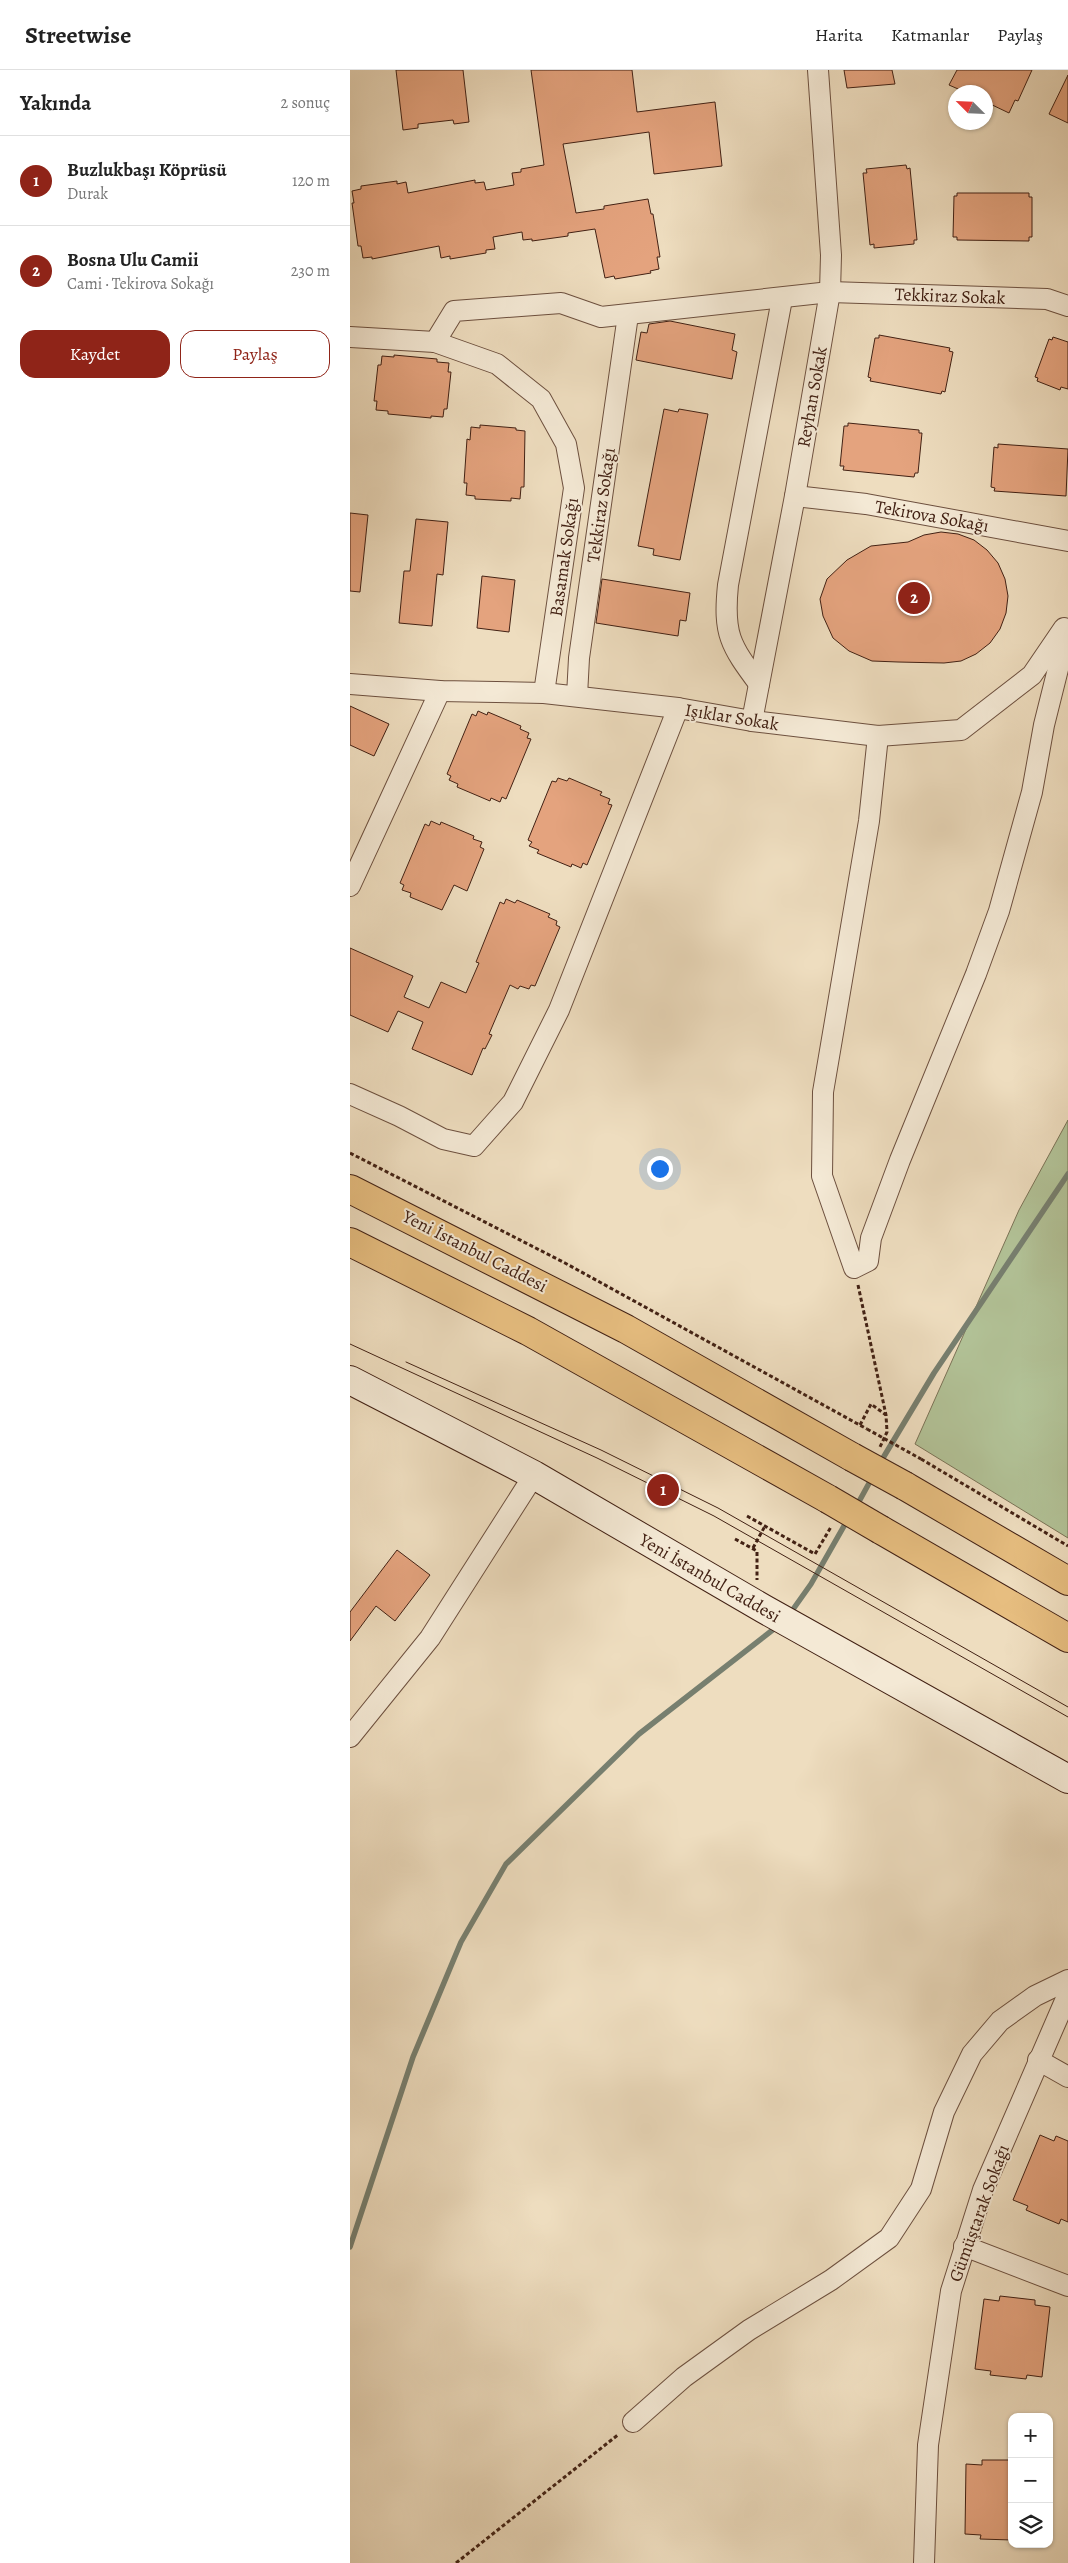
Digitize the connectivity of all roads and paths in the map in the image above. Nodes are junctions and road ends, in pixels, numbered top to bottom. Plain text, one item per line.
1 (818, 70) edge
2 (830, 292) junction
3 (782, 299) junction
4 (1068, 306) edge
5 (628, 315) junction
6 (350, 337) edge
7 (435, 342) junction
8 (795, 496) junction
9 (1068, 541) edge
10 (1068, 622) edge
11 (1068, 629) edge
12 (350, 684) edge
13 (759, 684) junction
14 (440, 691) junction
15 (544, 693) junction
16 (577, 696) junction
17 (678, 708) junction
18 (752, 722) junction
19 (878, 736) junction
20 (350, 886) edge
21 (350, 1094) edge
22 (350, 1154) edge
23 (350, 1189) edge
24 (350, 1242) edge
25 (854, 1268) junction
26 (350, 1380) edge
27 (886, 1416) junction
28 (860, 1425) junction
29 (864, 1454) junction
30 (534, 1475) junction
31 (831, 1511) junction
32 (747, 1516) dead end
33 (765, 1526) junction
34 (736, 1539) dead end
35 (1068, 1546) edge
36 (1068, 1582) edge
37 (1068, 1638) edge
38 (350, 1737) edge
39 (1068, 1779) edge
40 (1068, 1980) edge
41 (1068, 1994) edge
42 (1038, 2060) junction
43 (1068, 2077) edge
44 (964, 2246) junction
45 (1068, 2286) edge
46 (633, 2422) joint
47 (456, 2563) edge
48 (924, 2563) edge

1 - 2 street, Reyhan Sokak
2 - 3 street
2 - 4 street, Tekkiraz Sokak
2 - 8 street, Reyhan Sokak
3 - 5 street
3 - 13 street
5 - 7 street
5 - 16 street, Tekkiraz Sokağı
6 - 7 street
7 - 15 street, Basamak Sokağı
8 - 9 street, Tekirova Sokağı
8 - 13 street, Reyhan Sokak
10 - 19 street, Işıklar Sokak
11 - 25 street
12 - 14 street, Işıklar Sokak
13 - 18 street, Reyhan Sokak
14 - 15 street, Işıklar Sokak
14 - 20 street
15 - 16 street, Işıklar Sokak
16 - 17 street, Işıklar Sokak
17 - 18 street, Işıklar Sokak
17 - 21 street
18 - 19 street, Işıklar Sokak
19 - 25 street
22 - 28 path
23 - 29 highway, Yeni İstanbul Caddesi
24 - 31 highway
25 - 27 path
26 - 30 street, Yeni İstanbul Caddesi
27 - 28 path
27 - 29 path
28 - 35 path, bridge
29 - 36 highway, Yeni İstanbul Caddesi, bridge
30 - 38 street
30 - 39 street, Yeni İstanbul Caddesi
31 - 33 path
31 - 37 highway, bridge
32 - 33 path
33 - 34 path
40 - 46 street
41 - 42 street, Gümüştarak Sokağı
42 - 43 street
42 - 44 street, Gümüştarak Sokağı
44 - 45 street
44 - 48 street, Gümüştarak Sokağı
46 - 47 path

